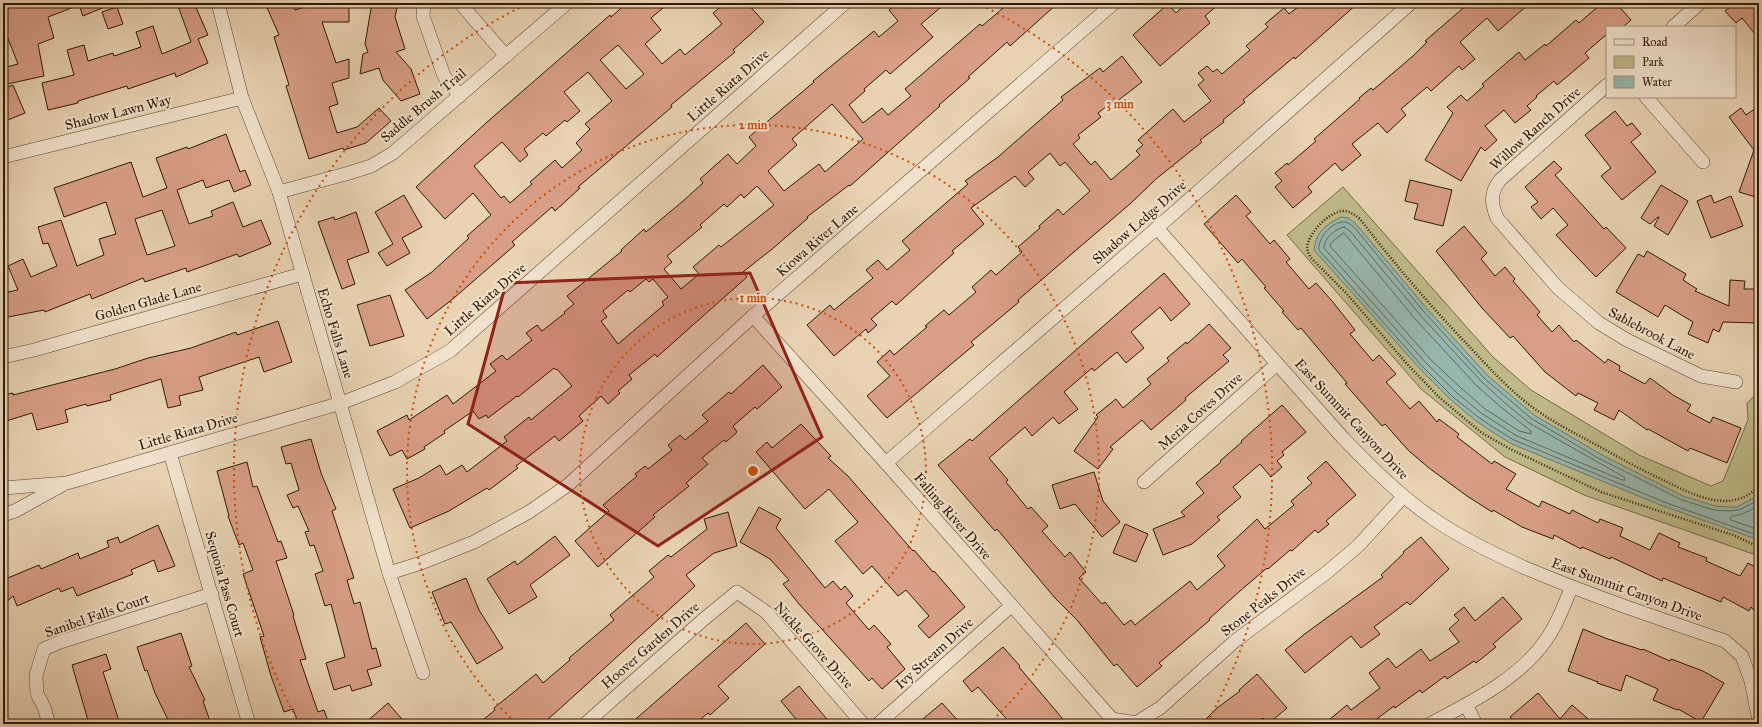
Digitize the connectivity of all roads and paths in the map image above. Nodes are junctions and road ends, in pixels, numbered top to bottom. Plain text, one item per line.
1 (218, 3) edge
2 (424, 3) edge
3 (460, 3) edge
4 (567, 3) edge
5 (845, 3) edge
6 (1411, 3) edge
7 (1700, 3) edge
8 (1111, 4) edge
9 (1674, 26) edge
10 (506, 56) junction
11 (1606, 86) edge
12 (460, 96) junction
13 (242, 98) junction
14 (1647, 98) edge
15 (3, 157) edge
16 (1703, 162) dead end
17 (279, 192) junction
18 (1492, 199) joint
19 (1157, 228) junction
20 (302, 274) junction
21 (753, 316) junction
22 (3, 357) edge
23 (1278, 364) junction
24 (1736, 382) dead end
25 (341, 403) junction
26 (170, 452) junction
27 (886, 463) junction
28 (1144, 482) dead end
29 (67, 483) junction
30 (1759, 486) edge
31 (3, 488) edge
32 (1403, 496) junction
33 (3, 515) edge
34 (1759, 547) edge
35 (390, 573) junction
36 (1571, 588) junction
37 (737, 592) joint
38 (212, 594) junction
39 (1011, 606) junction
40 (423, 672) dead end
41 (1466, 705) junction
42 (1759, 721) edge
43 (49, 724) edge
44 (249, 724) edge
45 (585, 724) edge
46 (863, 724) edge
47 (878, 724) edge
48 (1136, 724) edge
49 (1430, 724) edge
50 (1476, 724) edge

1 - 13 street, Echo Falls Lane
2 - 12 street
3 - 10 street
4 - 10 street, Saddle Brush Trail
5 - 25 street, Little Riata Drive
6 - 19 street, Shadow Ledge Drive
7 - 9 street
8 - 21 street, Kiowa River Lane
10 - 12 street, Saddle Brush Trail
11 - 18 street, Willow Ranch Drive
12 - 17 street, Saddle Brush Trail
13 - 15 street, Shadow Lawn Way
13 - 17 street, Echo Falls Lane
14 - 16 street
17 - 20 street, Echo Falls Lane
18 - 24 street, Sablebrook Lane
19 - 23 street, East Summit Canyon Drive
19 - 27 street, Shadow Ledge Drive
20 - 22 street, Golden Glade Lane
20 - 25 street, Echo Falls Lane
21 - 27 street, Falling River Drive
21 - 35 street, Kiowa River Lane
23 - 28 street, Meria Coves Drive
23 - 32 street, East Summit Canyon Drive
25 - 26 street, Little Riata Drive
25 - 35 street, Echo Falls Lane
26 - 29 street, Little Riata Drive
26 - 38 street, Sequoia Pass Court
27 - 39 street, Falling River Drive
29 - 31 street, Little Riata Drive
29 - 33 street, Little Riata Drive
30 - 34 path
32 - 36 street, East Summit Canyon Drive
32 - 48 street, Stone Peaks Drive
35 - 40 street, Echo Falls Lane
36 - 41 street
36 - 42 street, East Summit Canyon Drive
37 - 45 street, Hoover Garden Drive
37 - 46 street, Nickle Grove Drive
38 - 43 street, Sanibel Falls Court
38 - 44 street, Sequoia Pass Court
39 - 47 street, Ivy Stream Drive
39 - 48 street, Falling River Drive
41 - 49 street
41 - 50 street

